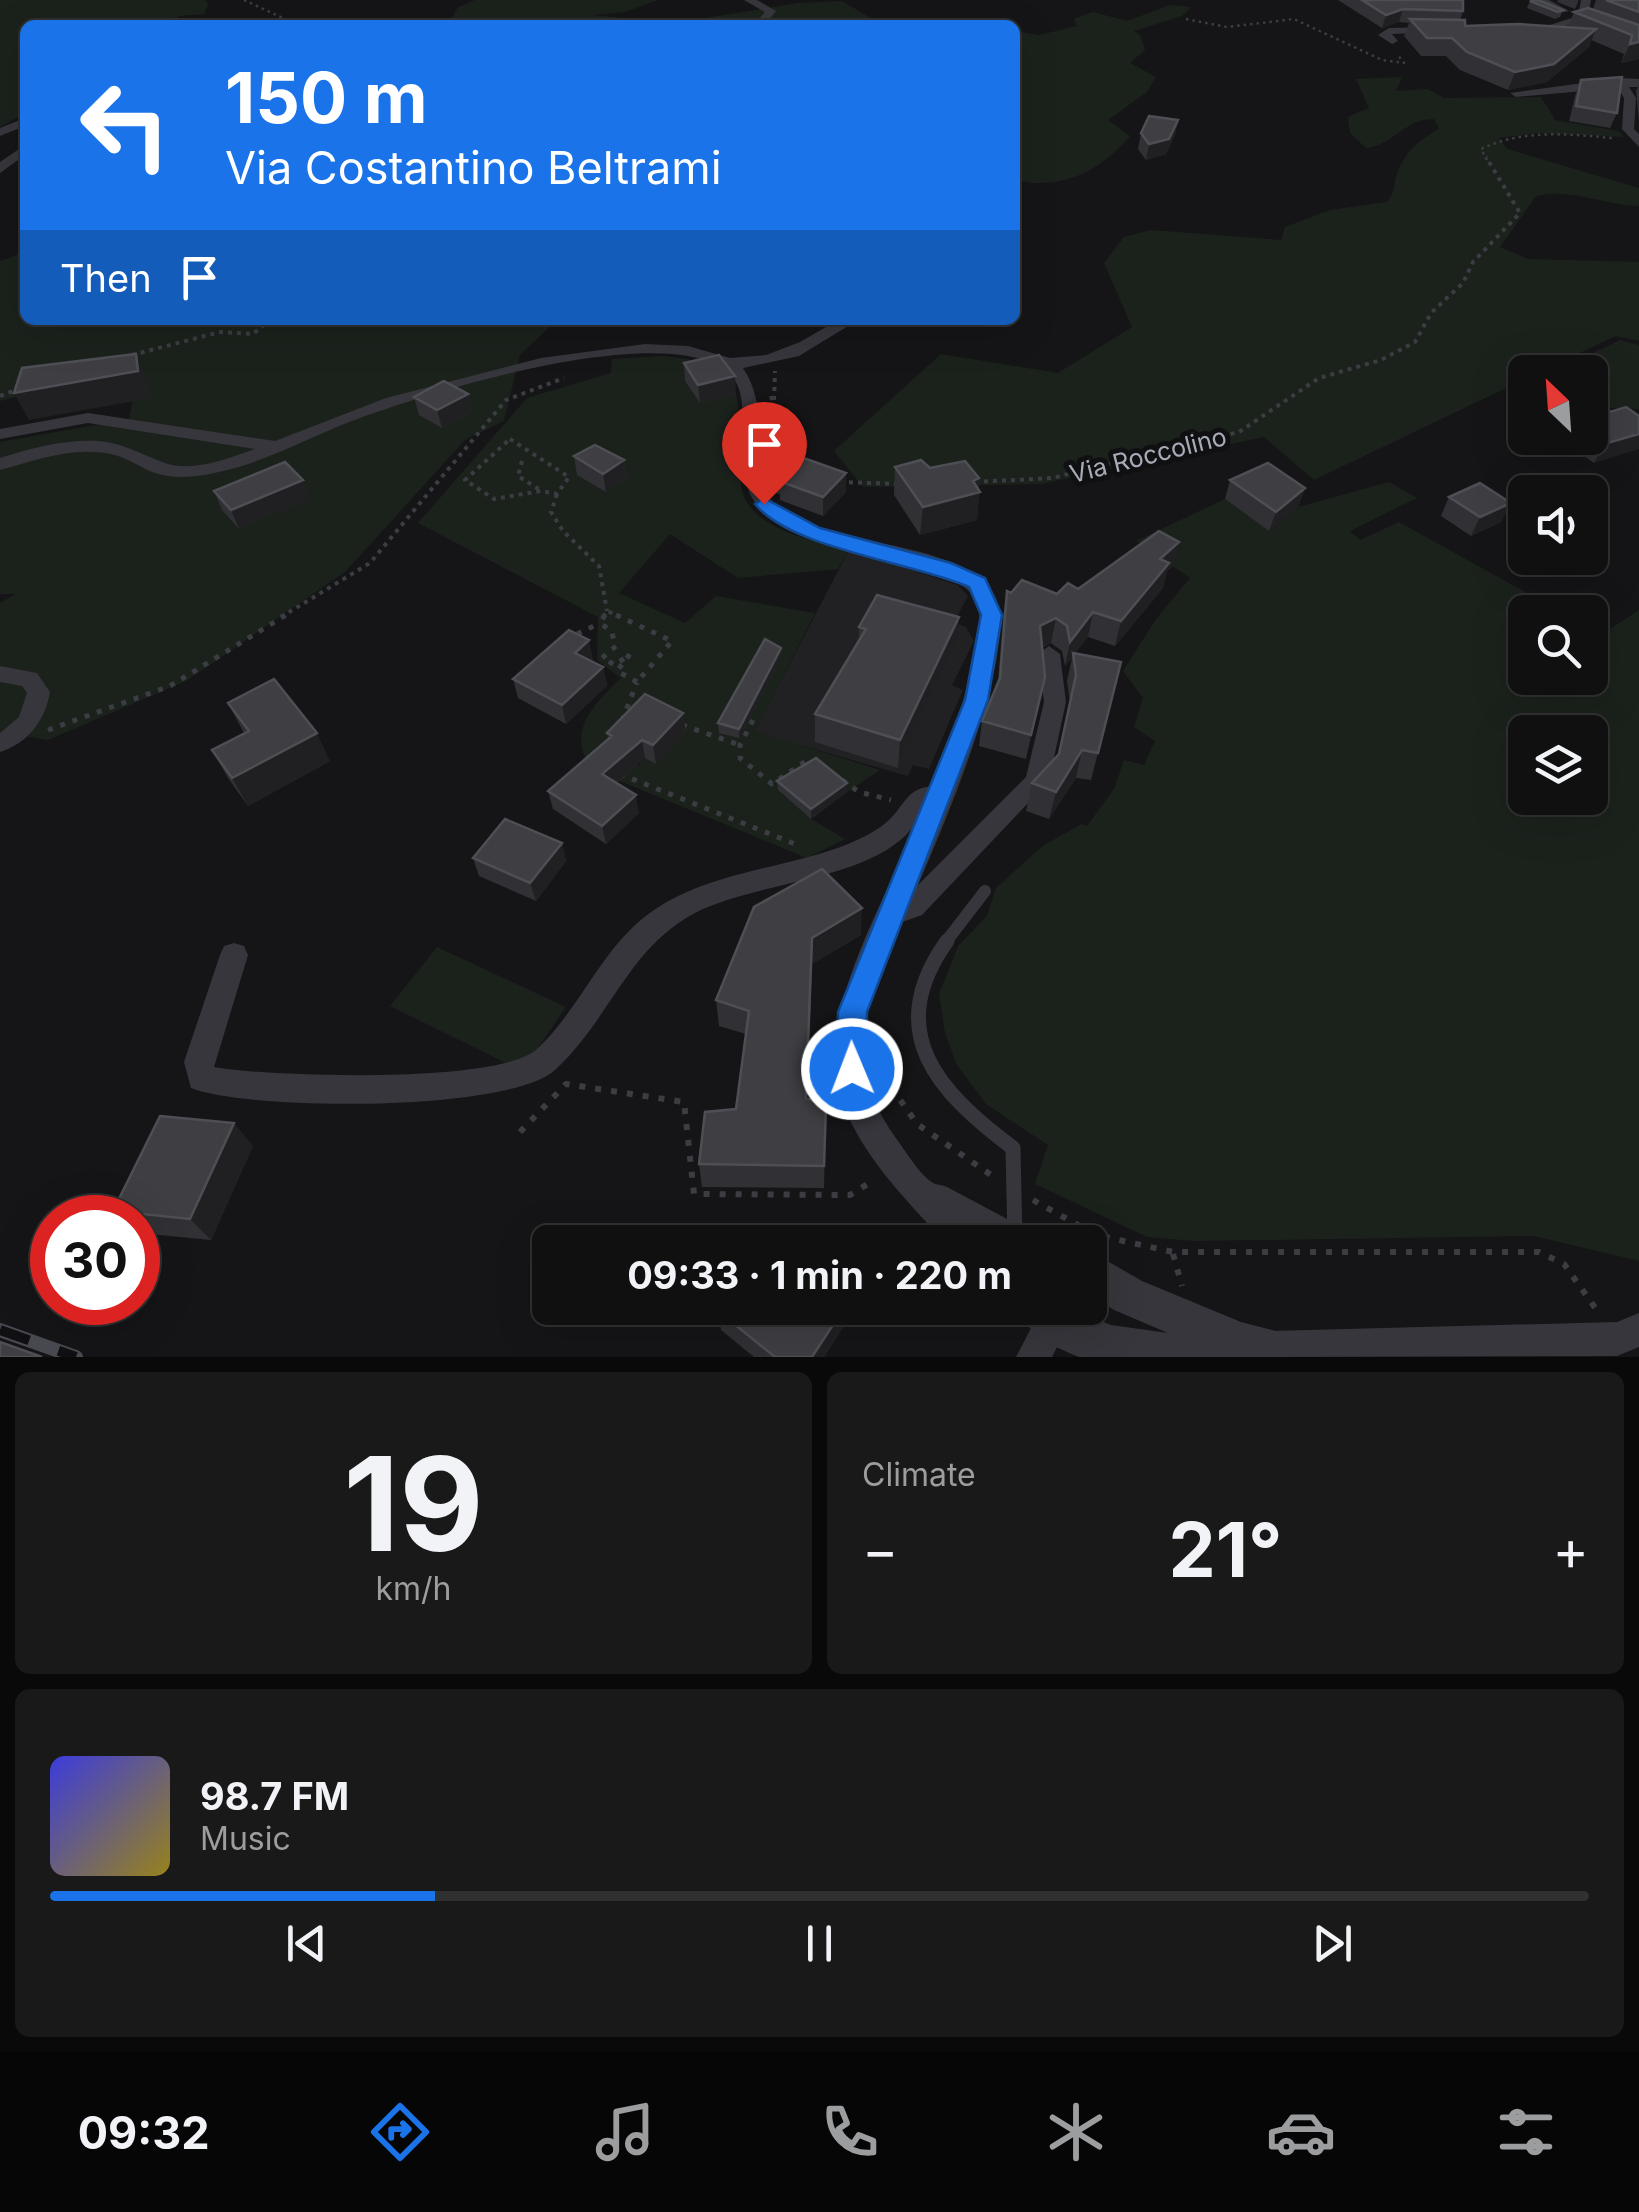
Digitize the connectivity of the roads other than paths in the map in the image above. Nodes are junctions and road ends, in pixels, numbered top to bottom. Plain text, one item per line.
1 (749, 0) edge
2 (1537, 0) edge
3 (1586, 0) edge
4 (1582, 18) junction
5 (763, 20) edge
6 (1600, 25) edge
7 (1449, 31) edge
8 (1520, 34) edge
9 (1392, 41) road end
10 (1620, 82) junction
11 (1639, 84) edge
12 (1516, 93) dead end
13 (1635, 140) edge
14 (20, 153) edge
15 (0, 169) edge
16 (842, 325) edge
17 (728, 363) junction
18 (0, 434) edge
19 (274, 446) junction
20 (0, 464) edge
21 (1049, 654) dead end
22 (0, 674) edge
23 (8, 740) edge
24 (927, 799) junction
25 (985, 891) dead end
26 (892, 914) junction
27 (234, 955) dead end
28 (908, 1176) junction
29 (951, 1225) edge
30 (987, 1225) edge
31 (1015, 1225) edge
32 (1107, 1283) edge
33 (1128, 1296) junction
34 (1041, 1329) edge
35 (1616, 1341) edge
36 (1113, 1345) junction
37 (1260, 1350) edge

1 - 5 street
2 - 4 street
3 - 4 street
4 - 6 street
4 - 8 street
7 - 9 street
10 - 11 street
10 - 12 street
10 - 13 street
14 - 15 street
16 - 17 street
17 - 19 street
17 - 24 street
18 - 19 street
19 - 20 street
21 - 26 street
22 - 23 street
24 - 26 street
24 - 27 street
25 - 31 lane
26 - 28 street
28 - 29 street
28 - 30 street
32 - 33 street
33 - 36 street
33 - 37 street
34 - 36 street
35 - 37 street
36 - 37 street

